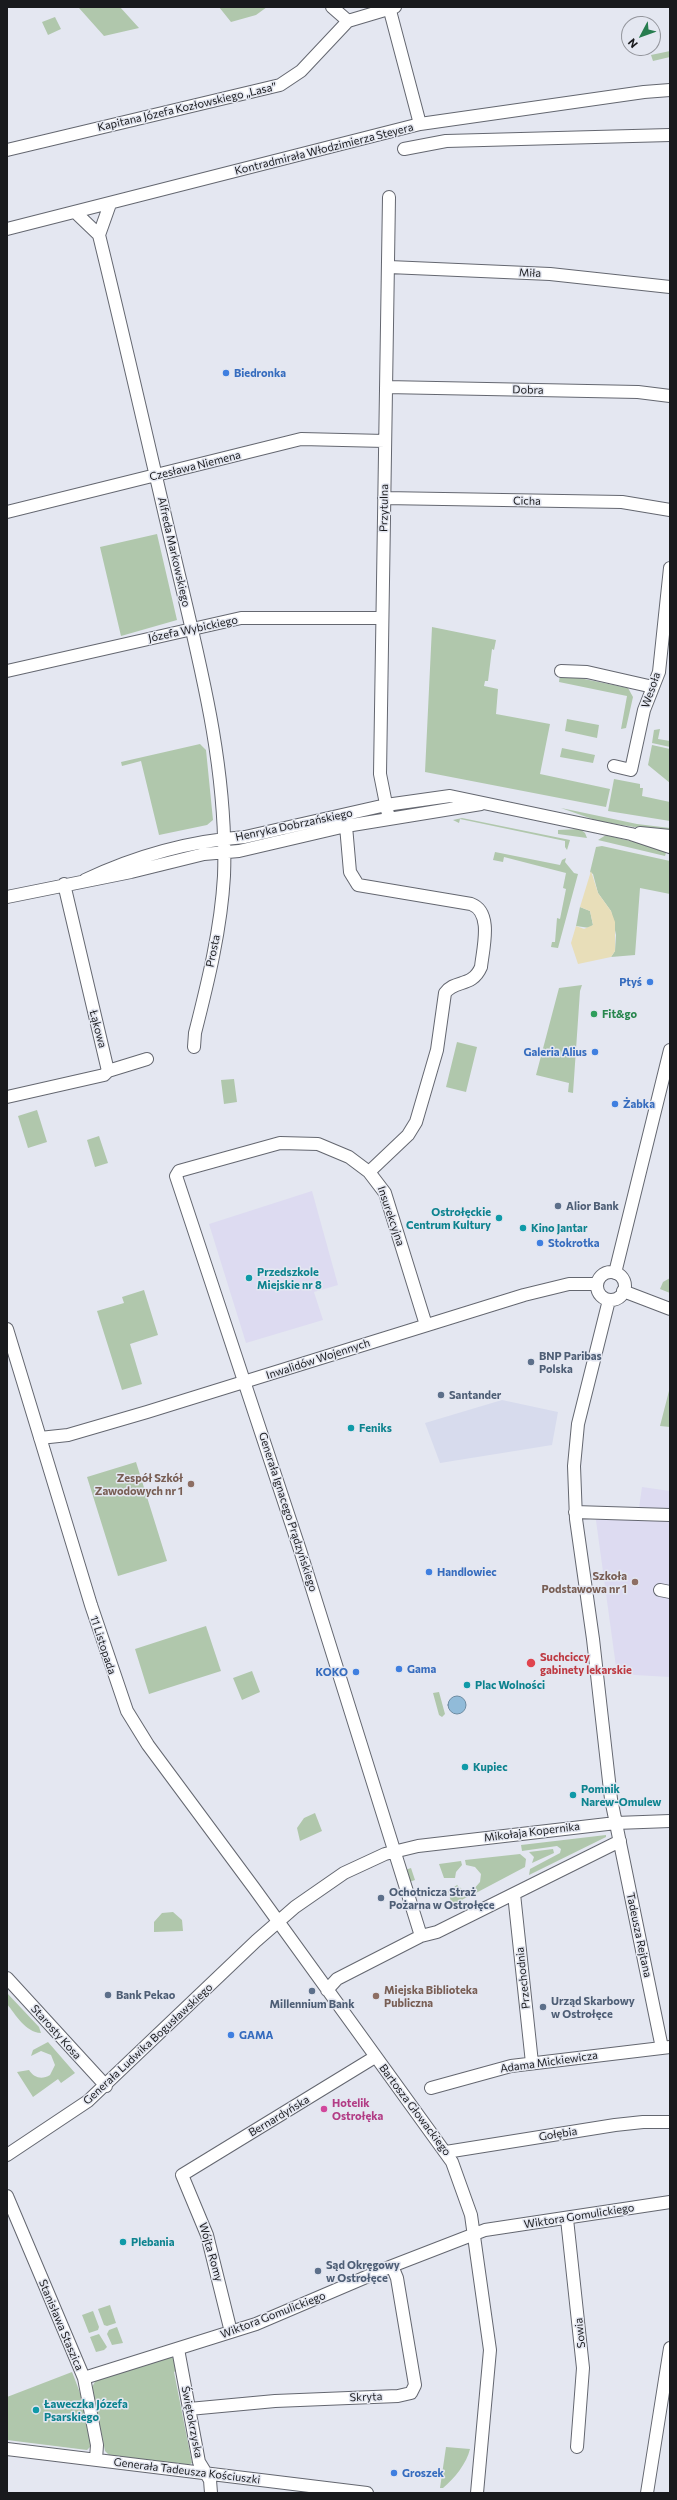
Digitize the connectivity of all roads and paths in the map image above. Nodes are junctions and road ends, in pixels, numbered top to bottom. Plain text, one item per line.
1 (332, 7) edge
2 (391, 7) edge
3 (348, 21) junction
4 (670, 86) edge
5 (670, 90) edge
6 (644, 92) junction
7 (420, 124) junction
8 (670, 135) edge
9 (404, 149) dead end
10 (7, 150) edge
11 (389, 197) dead end
12 (110, 204) junction
13 (75, 212) junction
14 (7, 229) edge
15 (99, 235) junction
16 (389, 268) junction
17 (670, 287) edge
18 (386, 387) junction
19 (670, 396) edge
20 (385, 441) junction
21 (156, 476) junction
22 (384, 498) junction
23 (670, 510) edge
24 (7, 512) edge
25 (670, 568) edge
26 (382, 618) junction
27 (192, 628) junction
28 (7, 671) edge
29 (561, 671) dead end
30 (653, 687) junction
31 (614, 766) dead end
32 (484, 803) junction
33 (386, 805) junction
34 (389, 819) junction
35 (346, 826) junction
36 (631, 834) junction
37 (670, 836) edge
38 (223, 839) junction
39 (670, 847) edge
40 (223, 853) junction
41 (85, 880) junction
42 (64, 884) junction
43 (7, 897) edge
44 (194, 1047) dead end
45 (670, 1050) edge
46 (148, 1059) dead end
47 (108, 1071) junction
48 (7, 1097) edge
49 (369, 1172) junction
50 (176, 1176) joint
51 (615, 1273) junction
52 (597, 1284) junction
53 (623, 1291) junction
54 (609, 1300) junction
55 (670, 1309) edge
56 (426, 1325) junction
57 (7, 1329) edge
58 (244, 1383) junction
59 (40, 1438) junction
60 (575, 1512) junction
61 (670, 1515) edge
62 (670, 1821) edge
63 (616, 1822) junction
64 (620, 1841) junction
65 (395, 1850) junction
66 (514, 1894) junction
67 (278, 1922) junction
68 (421, 1936) junction
69 (7, 1978) edge
70 (327, 1990) junction
71 (666, 2047) edge
72 (375, 2057) junction
73 (532, 2063) junction
74 (106, 2086) junction
75 (431, 2088) dead end
76 (670, 2122) edge
77 (446, 2152) junction
78 (7, 2155) edge
79 (182, 2175) joint
80 (7, 2196) edge
81 (670, 2202) edge
82 (567, 2218) junction
83 (475, 2234) junction
84 (392, 2266) junction
85 (231, 2332) junction
86 (670, 2348) edge
87 (178, 2349) junction
88 (84, 2378) junction
89 (189, 2409) junction
90 (577, 2447) dead end
91 (7, 2449) edge
92 (96, 2459) junction
93 (207, 2474) junction
94 (211, 2493) edge
95 (367, 2493) edge
96 (477, 2493) edge
97 (647, 2493) edge

1 - 3 street
2 - 3 street, Kapitana Józefa Kozłowskiego „Lasa”
2 - 7 street
3 - 10 street, Kapitana Józefa Kozłowskiego „Lasa”
4 - 6 street, Kontradmirała Włodzimierza Steyera
5 - 6 street, Kontradmirała Włodzimierza Steyera
6 - 7 street, Kontradmirała Włodzimierza Steyera
7 - 12 street, Kontradmirała Włodzimierza Steyera
8 - 9 street, Kontradmirała Włodzimierza Steyera
11 - 16 street, Przytulna
12 - 13 street, Kontradmirała Włodzimierza Steyera
12 - 15 street
13 - 14 street, Kontradmirała Włodzimierza Steyera
13 - 15 street
15 - 21 street, Alfreda Markowskiego
16 - 17 street, Miła
16 - 18 street, Przytulna
18 - 19 street, Dobra
18 - 20 street, Przytulna
20 - 21 street, Czesława Niemena
20 - 22 street, Przytulna
21 - 24 street, Czesława Niemena
21 - 27 street, Alfreda Markowskiego
22 - 23 street, Cicha
22 - 26 street, Przytulna
25 - 30 street, Wesoła
26 - 27 street, Józefa Wybickiego
26 - 33 street, Przytulna
27 - 28 street, Józefa Wybickiego
27 - 38 street, Alfreda Markowskiego
29 - 30 street
30 - 31 street, Wesoła
32 - 33 street, Henryka Dobrzańskiego
32 - 34 street, Henryka Dobrzańskiego
32 - 36 street, Henryka Dobrzańskiego
33 - 34 street, Przytulna
33 - 38 street, Henryka Dobrzańskiego
34 - 35 street, Henryka Dobrzańskiego
35 - 40 street, Henryka Dobrzańskiego
35 - 49 street
36 - 37 street, Henryka Dobrzańskiego
36 - 39 street, Henryka Dobrzańskiego
38 - 40 street, Alfreda Markowskiego
38 - 41 street, Henryka Dobrzańskiego
40 - 41 street, Henryka Dobrzańskiego
40 - 44 street, Prosta
41 - 42 street, Henryka Dobrzańskiego
42 - 43 street, Henryka Dobrzańskiego
42 - 47 street, Łąkowa
45 - 51 street
46 - 47 street
47 - 48 street
49 - 50 street, Insurekcyjna
49 - 56 street, Insurekcyjna
50 - 58 street, Generała Ignacego Prądzyńskiego
51 - 52 street
51 - 53 street
52 - 54 street
52 - 56 street, Inwalidów Wojennych
53 - 54 street
53 - 55 street
54 - 60 street, Tadeusza Rejtana
56 - 58 street, Inwalidów Wojennych
57 - 59 street, 11 Listopada
58 - 59 street, Inwalidów Wojennych
58 - 65 street, Generała Ignacego Prądzyńskiego
59 - 67 street, 11 Listopada
60 - 61 street
60 - 63 street, Tadeusza Rejtana
62 - 63 street, Mikołaja Kopernika
63 - 64 street, Tadeusza Rejtana
63 - 65 street, Mikołaja Kopernika
64 - 66 street
64 - 71 street, Tadeusza Rejtana
65 - 67 street, Mikołaja Kopernika
65 - 68 street
66 - 68 street
66 - 73 street, Przechodnia
67 - 70 street, Bartosza Głowackiego
67 - 74 street, Generała Ludwika Bogusławskiego
68 - 70 street
69 - 74 street, Starosty Kosa
70 - 72 street, Bartosza Głowackiego
71 - 73 street, Adama Mickiewicza
72 - 77 street, Bartosza Głowackiego
72 - 79 street, Bernardyńska
73 - 75 street, Adama Mickiewicza
74 - 78 street, Generała Ludwika Bogusławskiego
76 - 77 street, Gołębia
77 - 83 street, Bartosza Głowackiego
79 - 85 street, Wójta Romy
80 - 88 street, Stanisława Staszica
81 - 82 street, Wiktora Gomulickiego
82 - 83 street, Wiktora Gomulickiego
82 - 90 street, Sowia
83 - 84 street, Wiktora Gomulickiego
83 - 96 street, Bartosza Głowackiego
84 - 85 street, Wiktora Gomulickiego
84 - 89 street, Skryta
85 - 87 street, Wiktora Gomulickiego
86 - 97 street
87 - 88 street, Wiktora Gomulickiego
87 - 89 street, Świętokrzyska
88 - 92 street, Stanisława Staszica
89 - 93 street, Świętokrzyska
91 - 92 street, Generała Tadeusza Kościuszki
92 - 93 street, Generała Tadeusza Kościuszki
93 - 94 street, Świętokrzyska
93 - 95 street, Generała Tadeusza Kościuszki

